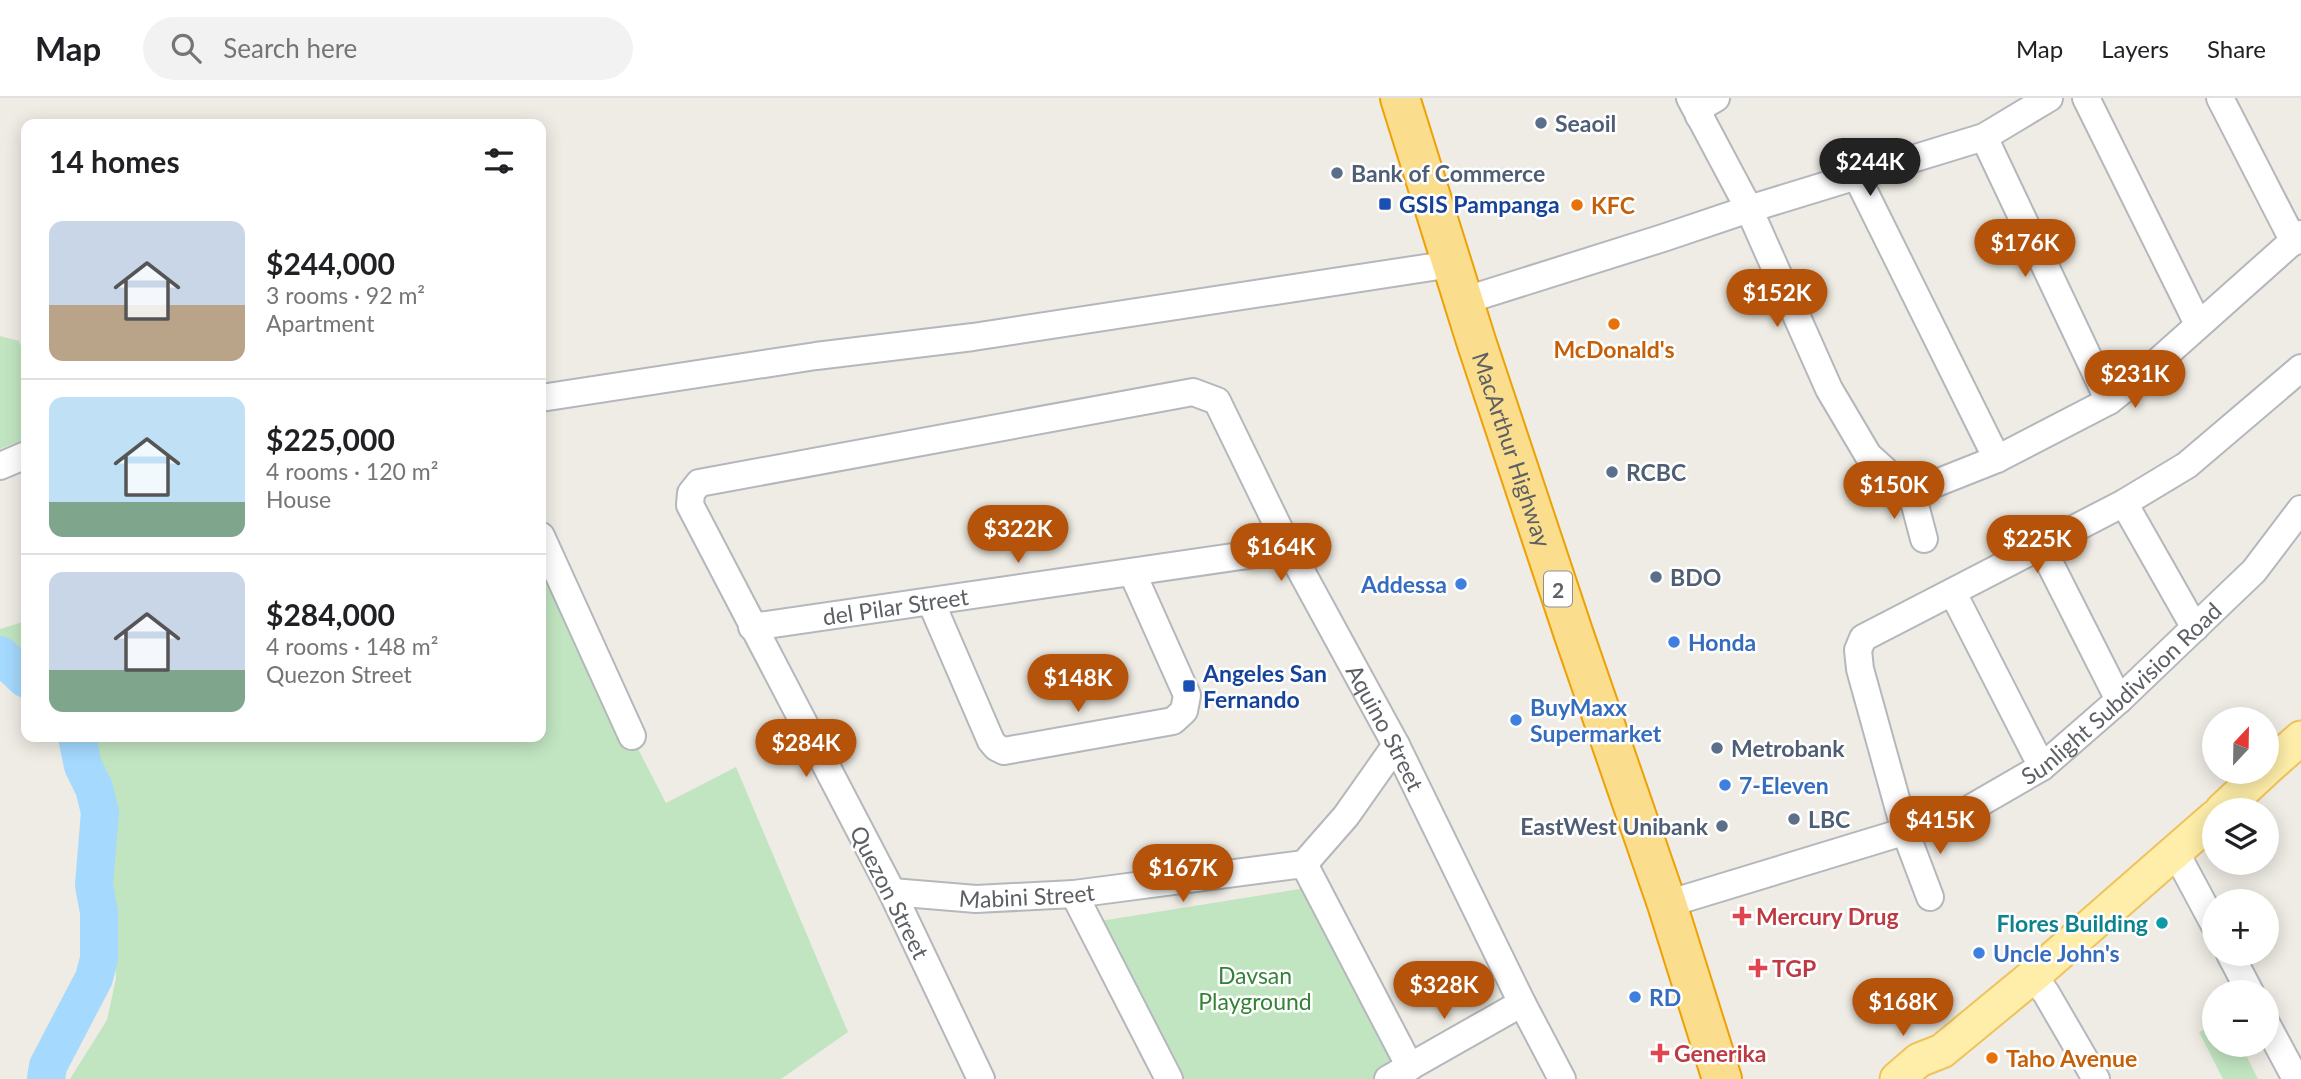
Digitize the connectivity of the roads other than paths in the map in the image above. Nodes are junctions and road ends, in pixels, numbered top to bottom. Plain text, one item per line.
1 (1400, 98) edge
2 (2049, 98) edge
3 (2086, 98) edge
4 (2220, 98) edge
5 (1702, 104) edge
6 (1984, 137) junction
7 (1857, 177) junction
8 (1749, 209) junction
9 (2297, 238) edge
10 (1452, 264) junction
11 (1463, 301) junction
12 (2198, 324) junction
13 (2301, 368) edge
14 (1193, 392) joint
15 (546, 397) edge
16 (2109, 401) junction
17 (21, 457) edge
18 (1997, 459) junction
19 (0, 466) edge
20 (1910, 490) junction
21 (2124, 503) junction
22 (2301, 509) edge
23 (1924, 539) dead end
24 (2042, 546) junction
25 (546, 547) edge
26 (1289, 549) junction
27 (1132, 572) junction
28 (1953, 593) junction
29 (931, 602) junction
30 (752, 627) junction
31 (2195, 628) junction
32 (2119, 700) junction
33 (632, 736) dead end
34 (2301, 738) edge
35 (1396, 745) junction
36 (2279, 758) edge
37 (2042, 767) junction
38 (2250, 784) edge
39 (2235, 798) edge
40 (2202, 829) edge
41 (1905, 831) junction
42 (2176, 853) junction
43 (1304, 864) junction
44 (891, 891) junction
45 (1074, 894) junction
46 (1930, 897) dead end
47 (2202, 902) edge
48 (1667, 904) junction
49 (2033, 976) junction
50 (1522, 1003) junction
51 (2279, 1047) edge
52 (1942, 1051) junction
53 (1399, 1073) edge
54 (981, 1079) edge
55 (1169, 1079) edge
56 (1562, 1079) edge
57 (1722, 1079) edge
58 (1897, 1079) edge
59 (1925, 1079) edge
60 (2096, 1079) edge
61 (2296, 1079) edge

1 - 10 highway, MacArthur Highway / 2
2 - 6 street
3 - 12 street
4 - 9 street
5 - 8 street
6 - 7 street
6 - 16 street
7 - 8 street
7 - 18 street
8 - 11 street
8 - 20 street
9 - 12 street
10 - 11 highway, MacArthur Highway / 2
10 - 15 street
11 - 48 highway, MacArthur Highway / 2
12 - 16 street
13 - 21 street
14 - 26 street, Aquino Street
14 - 30 street, Quezon Street
16 - 18 street
17 - 19 street
18 - 20 street
20 - 23 street
21 - 24 street
21 - 31 street
22 - 31 street, Sunlight Subdivision Road
24 - 28 street
24 - 32 street
25 - 33 street
26 - 27 street, del Pilar Street
26 - 35 street, Aquino Street
27 - 29 street, del Pilar Street
27 - 29 street
28 - 37 street
28 - 41 street
29 - 30 street, del Pilar Street
30 - 44 street, Quezon Street
31 - 32 street, Sunlight Subdivision Road
32 - 37 street, Sunlight Subdivision Road
34 - 36 main road
35 - 43 street
35 - 50 street, Aquino Street
37 - 41 street, Sunlight Subdivision Road
38 - 39 main road
40 - 42 main road
41 - 46 street
41 - 48 street, Sunlight Subdivision Road
42 - 47 street
42 - 49 main road
43 - 45 street, Mabini Street
43 - 53 street
44 - 45 street, Mabini Street
44 - 54 street, Quezon Street
45 - 55 street
48 - 57 highway, MacArthur Highway / 2
49 - 52 main road
49 - 60 street
50 - 53 street
50 - 56 street, Aquino Street
51 - 61 street
52 - 58 main road
52 - 59 main road

